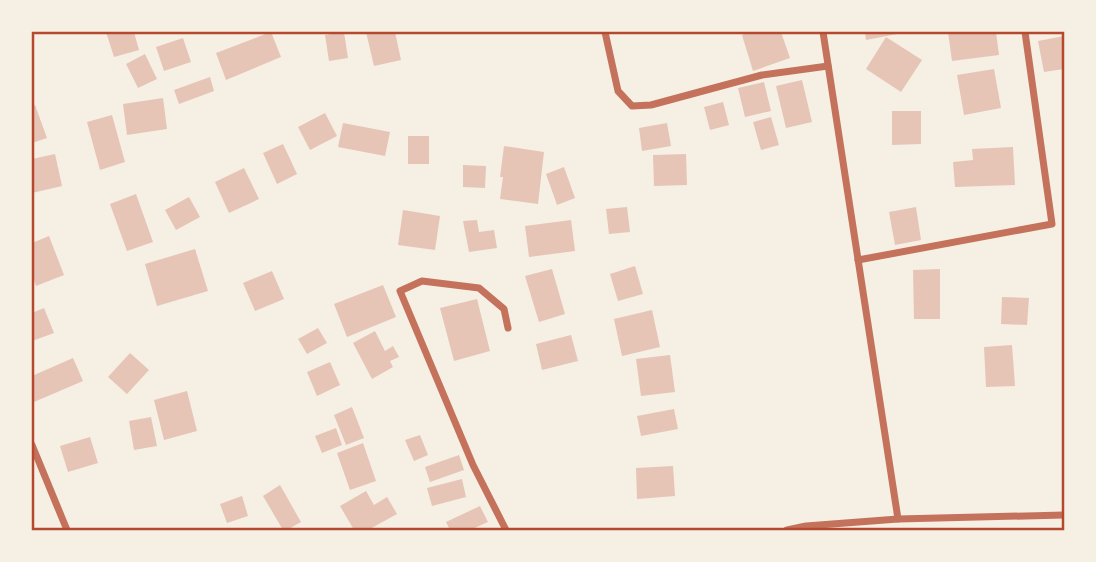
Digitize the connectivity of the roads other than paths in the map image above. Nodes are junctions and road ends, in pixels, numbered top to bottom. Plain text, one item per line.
1 (605, 32) edge
2 (823, 32) edge
3 (1025, 32) edge
4 (828, 66) junction
5 (858, 260) junction
6 (509, 328) dead end
7 (32, 445) edge
8 (1065, 515) edge
9 (898, 519) junction
10 (67, 530) edge
11 (506, 530) edge
12 (787, 530) edge

1 - 4 street
2 - 4 street
3 - 5 street
4 - 5 street
5 - 9 street
6 - 11 street
7 - 10 street
8 - 9 street
9 - 12 street

